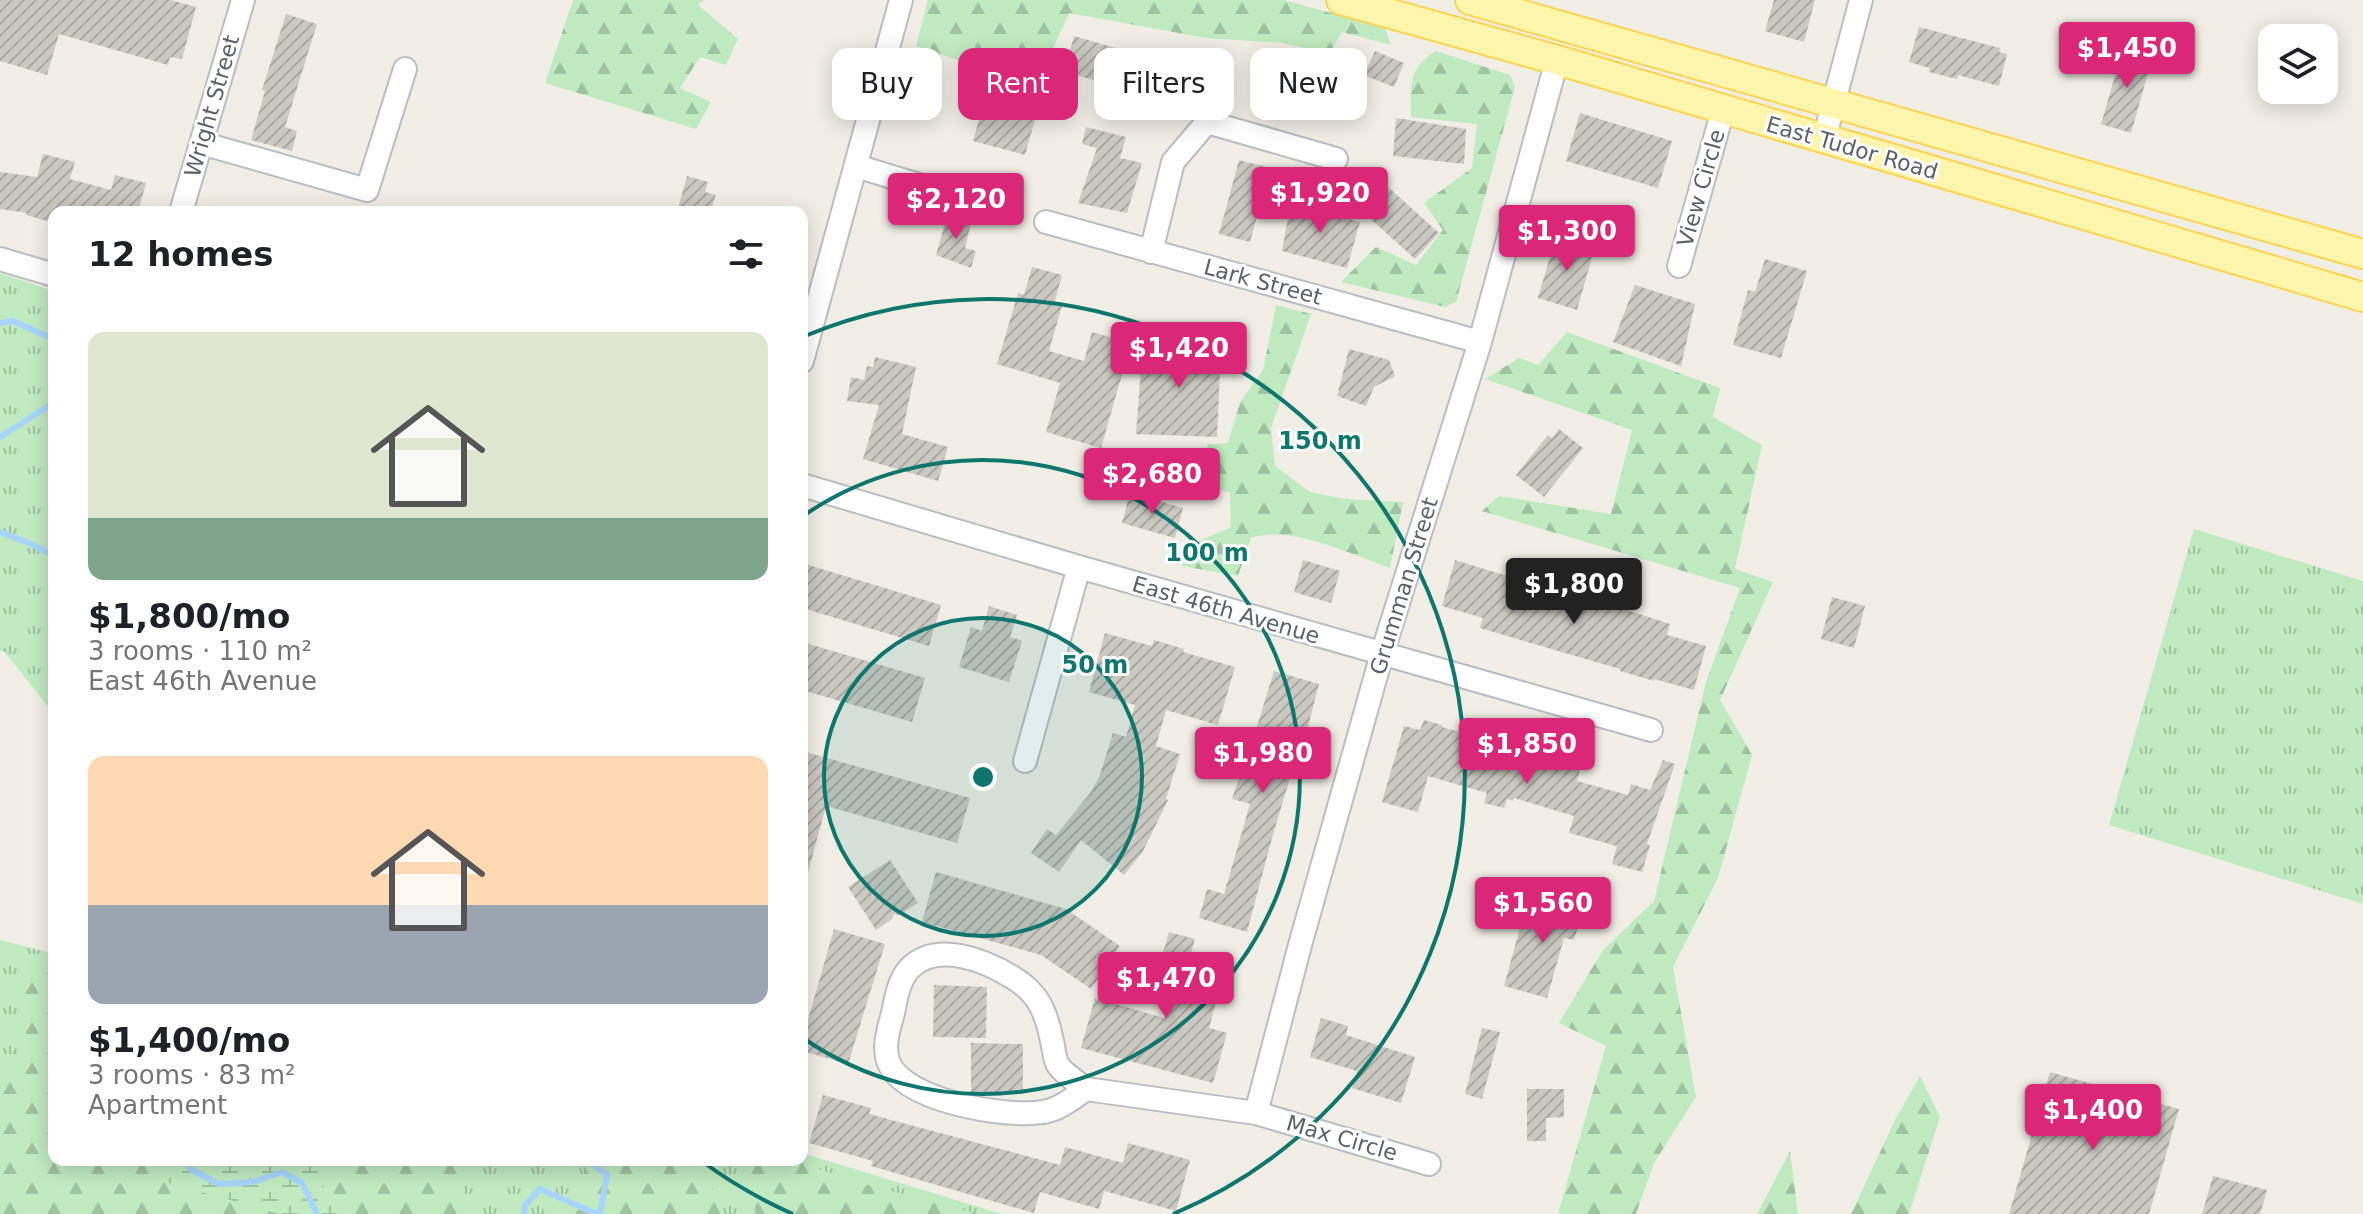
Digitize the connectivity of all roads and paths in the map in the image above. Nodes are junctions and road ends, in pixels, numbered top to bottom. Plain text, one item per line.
1 (243, 0) edge
2 (901, 0) edge
3 (1341, 0) edge
4 (1470, 0) edge
5 (1861, 0) edge
6 (1557, 60) junction
7 (405, 69) dead end
8 (1833, 103) junction
9 (1723, 110) junction
10 (1824, 139) junction
11 (201, 143) junction
12 (1336, 159) dead end
13 (856, 166) junction
14 (922, 186) dead end
15 (183, 206) edge
16 (1046, 222) dead end
17 (1151, 252) junction
18 (2363, 254) edge
19 (0, 259) edge
20 (1679, 266) dead end
21 (48, 273) edge
22 (2363, 297) edge
23 (808, 339) edge
24 (1480, 342) junction
25 (808, 487) edge
26 (1079, 567) junction
27 (1382, 654) junction
28 (1651, 730) dead end
29 (1025, 761) dead end
30 (1086, 1089) junction
31 (1256, 1113) junction
32 (1429, 1164) dead end

1 - 11 street, Wright Street
2 - 13 street
3 - 6 main road, East Tudor Road
4 - 8 main road, East Tudor Road
5 - 8 street
6 - 9 main road, East Tudor Road
6 - 24 street, Grumman Street
7 - 11 street
8 - 10 street
8 - 18 main road, East Tudor Road
9 - 10 main road, East Tudor Road
9 - 20 street, View Circle
10 - 22 main road, East Tudor Road
11 - 15 street, Wright Street
12 - 17 street
13 - 14 street
13 - 23 street
16 - 17 street, Lark Street
17 - 24 street, Lark Street
19 - 21 street
24 - 27 street, Grumman Street
25 - 26 street, East 46th Avenue
26 - 27 street, East 46th Avenue
26 - 29 street
27 - 28 street, East 46th Avenue
27 - 31 street, Grumman Street
30 - 30 street
30 - 31 street, Max Circle
31 - 32 street, Max Circle

